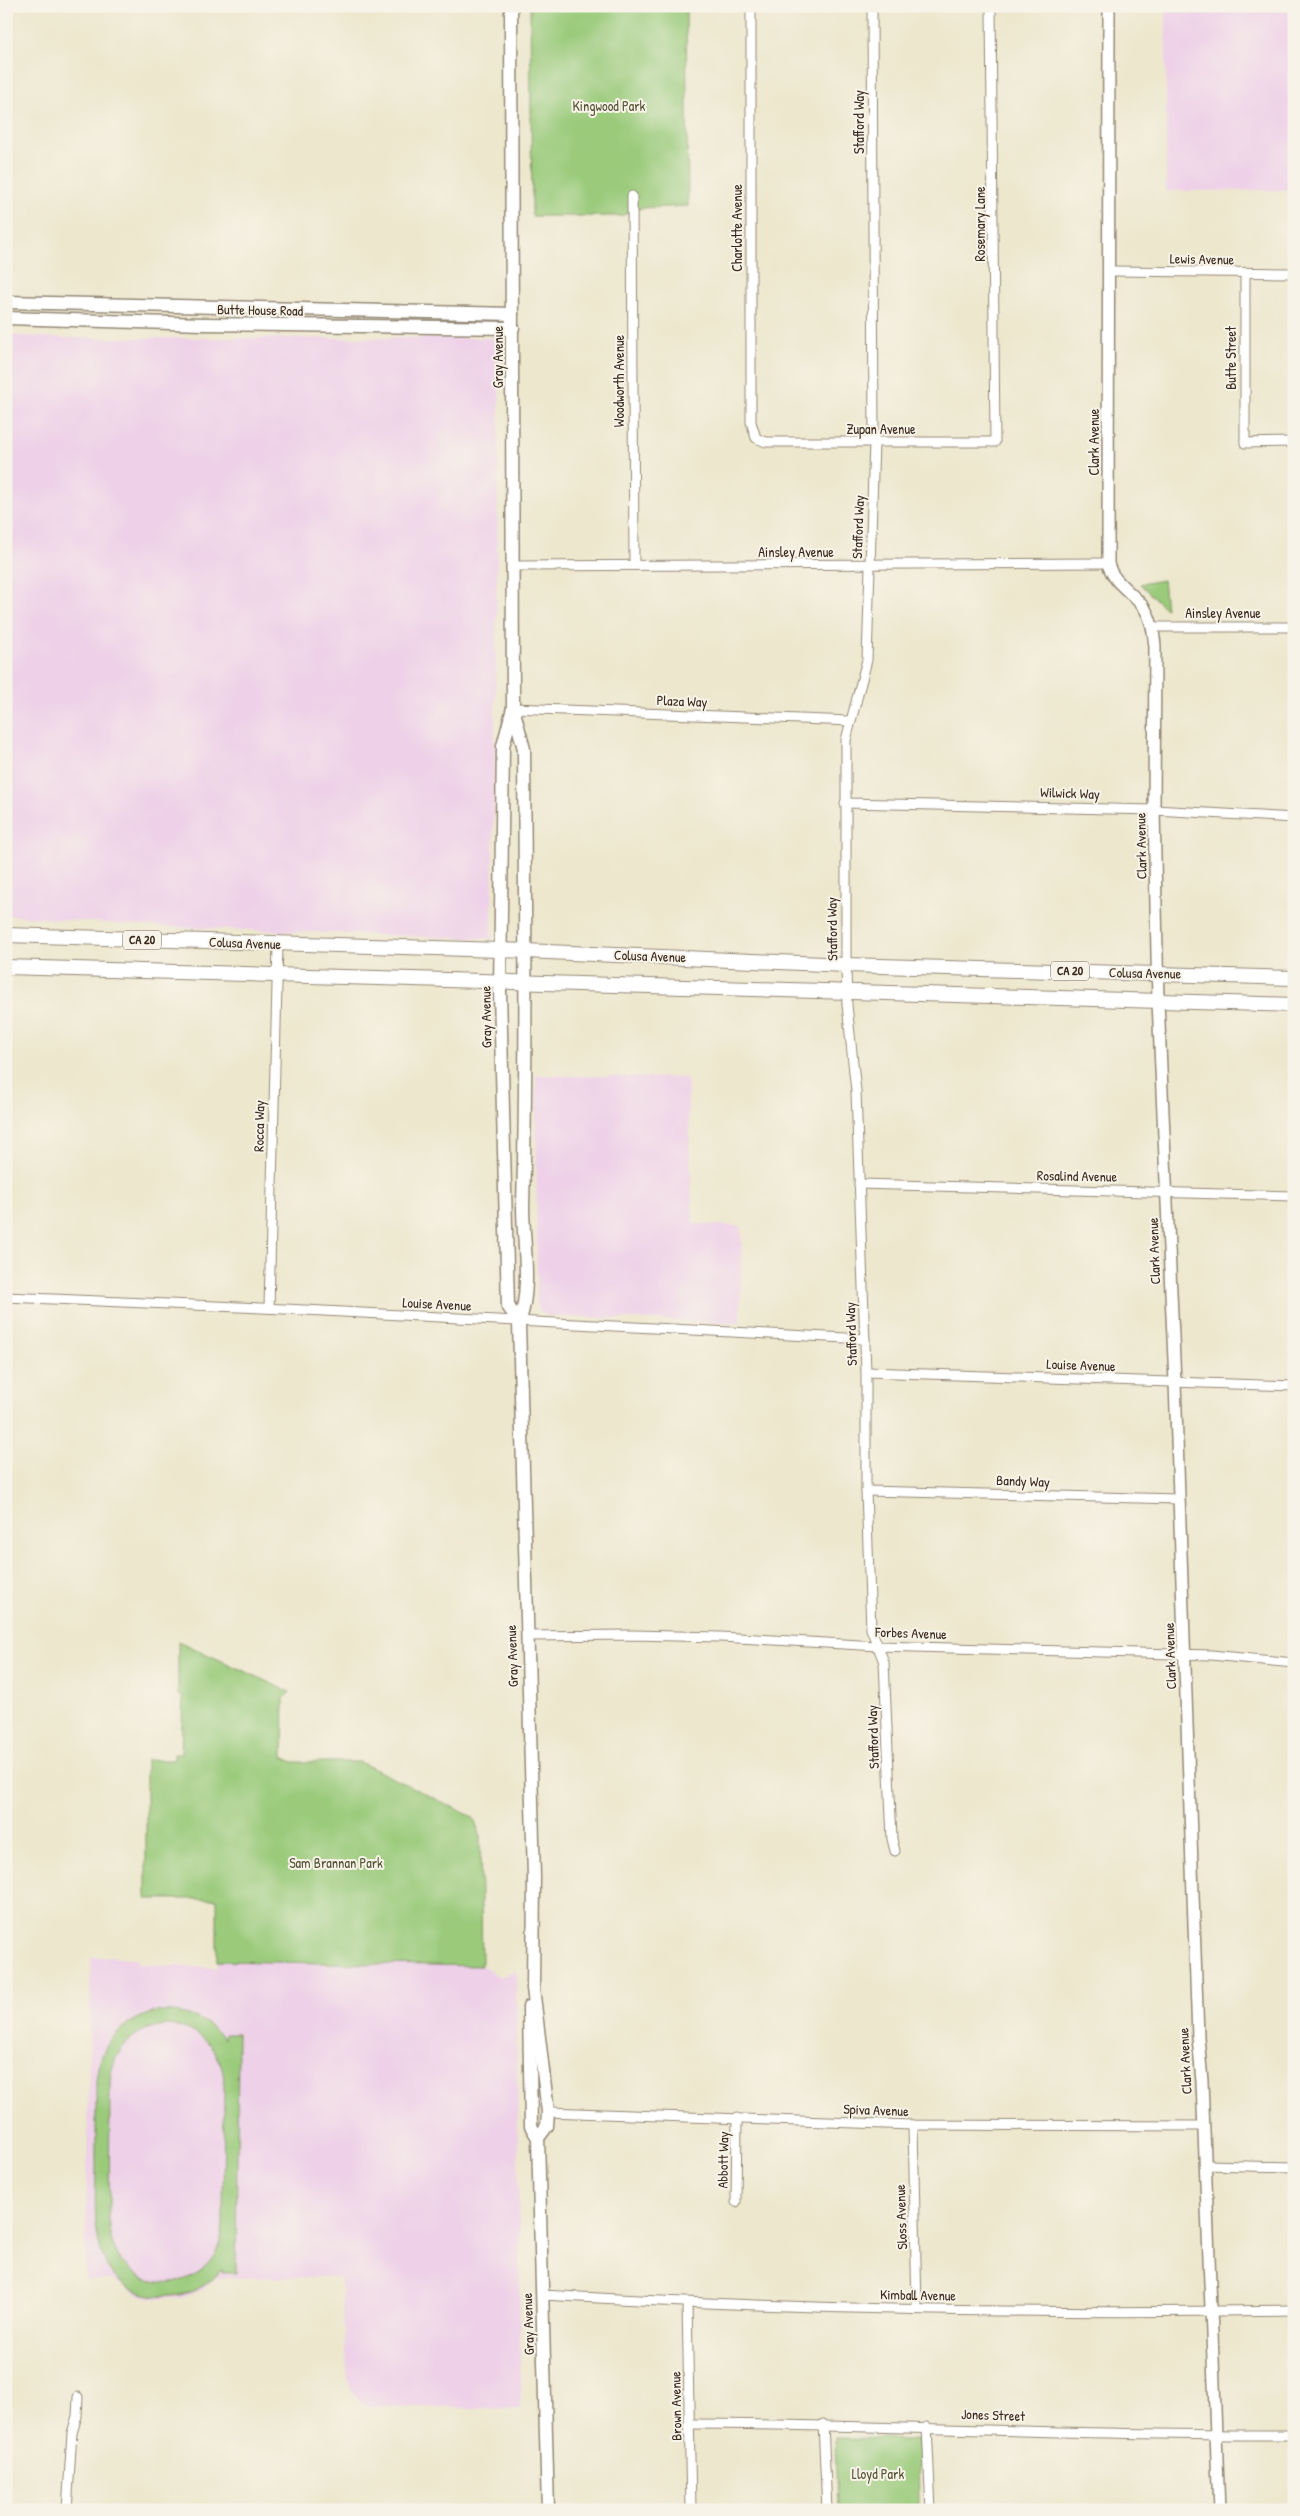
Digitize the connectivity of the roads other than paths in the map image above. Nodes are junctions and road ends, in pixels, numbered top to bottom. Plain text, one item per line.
1 (511, 6) edge
2 (751, 6) edge
3 (872, 6) edge
4 (991, 6) edge
5 (1109, 6) edge
6 (632, 196) dead end
7 (1110, 271) junction
8 (1245, 273) junction
9 (1294, 273) edge
10 (6, 302) edge
11 (512, 314) junction
12 (6, 318) edge
13 (513, 328) junction
14 (766, 442) joint
15 (874, 442) junction
16 (995, 442) joint
17 (1294, 442) edge
18 (1108, 563) junction
19 (634, 565) junction
20 (513, 566) junction
21 (870, 566) junction
22 (1152, 627) junction
23 (1294, 627) edge
24 (513, 708) junction
25 (851, 721) junction
26 (845, 803) junction
27 (1154, 810) junction
28 (1294, 818) edge
29 (6, 935) edge
30 (278, 944) junction
31 (500, 950) junction
32 (525, 952) junction
33 (846, 965) junction
34 (6, 967) edge
35 (1158, 973) junction
36 (276, 974) junction
37 (1294, 978) edge
38 (500, 981) junction
39 (524, 982) junction
40 (847, 991) junction
41 (1158, 1002) junction
42 (1294, 1005) edge
43 (859, 1184) junction
44 (1166, 1192) junction
45 (1294, 1196) edge
46 (6, 1298) edge
47 (269, 1308) junction
48 (519, 1322) junction
49 (865, 1339) junction
50 (866, 1372) junction
51 (1175, 1382) junction
52 (1294, 1386) edge
53 (866, 1490) junction
54 (1178, 1499) junction
55 (527, 1636) junction
56 (878, 1646) junction
57 (1185, 1654) junction
58 (1294, 1663) edge
59 (895, 1852) dead end
60 (533, 1988) junction
61 (548, 2112) junction
62 (738, 2118) junction
63 (913, 2125) junction
64 (1203, 2126) junction
65 (538, 2138) junction
66 (1205, 2164) junction
67 (1294, 2167) edge
68 (736, 2202) dead end
69 (542, 2295) junction
70 (687, 2302) junction
71 (918, 2309) junction
72 (1294, 2310) edge
73 (1210, 2312) junction
74 (78, 2397) dead end
75 (691, 2424) junction
76 (824, 2424) junction
77 (927, 2427) junction
78 (1294, 2435) edge
79 (1216, 2436) junction
80 (67, 2510) edge
81 (548, 2510) edge
82 (691, 2510) edge
83 (827, 2510) edge
84 (931, 2510) edge
85 (1219, 2510) edge

1 - 11 main road, Gray Avenue
2 - 14 street, Charlotte Avenue
3 - 15 street, Stafford Way
4 - 16 street, Rosemary Lane
5 - 7 street, Clark Avenue
6 - 19 street, Woodworth Avenue
7 - 8 street, Lewis Avenue
7 - 18 street, Clark Avenue
8 - 9 street, Lewis Avenue
8 - 17 street, Butte Street
10 - 11 main road, Butte House Road
11 - 13 main road, Gray Avenue
12 - 13 main road, Butte House Road
13 - 20 main road, Gray Avenue
14 - 15 street, Zupan Avenue
15 - 16 street, Zupan Avenue
15 - 21 street, Stafford Way
18 - 21 street, Ainsley Avenue
18 - 22 street, Clark Avenue
19 - 20 street, Ainsley Avenue
19 - 21 street, Ainsley Avenue
20 - 24 main road, Gray Avenue
21 - 25 street, Stafford Way
22 - 23 street, Ainsley Avenue
22 - 27 street, Clark Avenue
24 - 25 street, Plaza Way
24 - 31 main road, Gray Avenue
24 - 32 main road, Gray Avenue
25 - 26 street, Stafford Way
26 - 27 street, Wilwick Way
26 - 33 street, Stafford Way
27 - 28 street, Wilwick Way
27 - 35 street, Clark Avenue
29 - 30 highway, Colusa Avenue / CA 20
30 - 31 highway, Colusa Avenue / CA 20
30 - 36 street, Rocca Way
31 - 32 highway, Colusa Avenue / CA 20
31 - 38 main road, Gray Avenue
32 - 33 highway, Colusa Avenue / CA 20
32 - 39 main road, Gray Avenue
33 - 35 highway, Colusa Avenue / CA 20
33 - 40 street, Stafford Way
34 - 36 highway, Colusa Avenue / CA 20
35 - 37 highway, Colusa Avenue / CA 20
35 - 41 street, Clark Avenue
36 - 38 highway, Colusa Avenue / CA 20
36 - 47 street, Rocca Way
38 - 39 highway, Colusa Avenue / CA 20
38 - 48 main road, Gray Avenue
39 - 40 highway, Colusa Avenue / CA 20
39 - 48 main road, Gray Avenue
40 - 41 highway, Colusa Avenue / CA 20
40 - 43 street, Stafford Way
41 - 42 highway, Colusa Avenue / CA 20
41 - 44 street, Clark Avenue
43 - 44 street, Rosalind Avenue
43 - 49 street, Stafford Way
44 - 45 street, Rosalind Avenue
44 - 51 street, Clark Avenue
46 - 47 street, Louise Avenue
47 - 48 street, Louise Avenue
48 - 49 street, Louise Avenue
48 - 55 main road, Gray Avenue
49 - 50 street, Stafford Way
50 - 51 street, Louise Avenue
50 - 53 street, Stafford Way
51 - 52 street, Louise Avenue
51 - 54 street, Clark Avenue
53 - 54 street, Bandy Way
53 - 56 street, Stafford Way
54 - 57 street, Clark Avenue
55 - 56 street, Forbes Avenue
55 - 60 main road, Gray Avenue
56 - 57 street, Forbes Avenue
56 - 59 street, Stafford Way
57 - 58 street, Forbes Avenue
57 - 64 street, Clark Avenue
60 - 61 main road, Gray Avenue
60 - 65 main road, Gray Avenue
61 - 62 street, Spiva Avenue
61 - 65 main road, Gray Avenue
62 - 63 street, Spiva Avenue
62 - 68 street, Abbott Way
63 - 64 street, Spiva Avenue
63 - 71 street, Sloss Avenue
64 - 66 street, Clark Avenue
65 - 69 main road, Gray Avenue
66 - 67 street
66 - 73 street, Clark Avenue
69 - 70 street, Kimball Avenue
69 - 81 main road, Gray Avenue
70 - 71 street, Kimball Avenue
70 - 75 street, Brown Avenue
71 - 73 street, Kimball Avenue
72 - 73 street, Kimball Avenue
73 - 79 street, Clark Avenue
74 - 80 street
75 - 76 street, Jones Street
75 - 82 street, Brown Avenue
76 - 77 street, Jones Street
76 - 83 street
77 - 79 street, Jones Street
77 - 84 street
78 - 79 street, Jones Street
79 - 85 street, Clark Avenue

